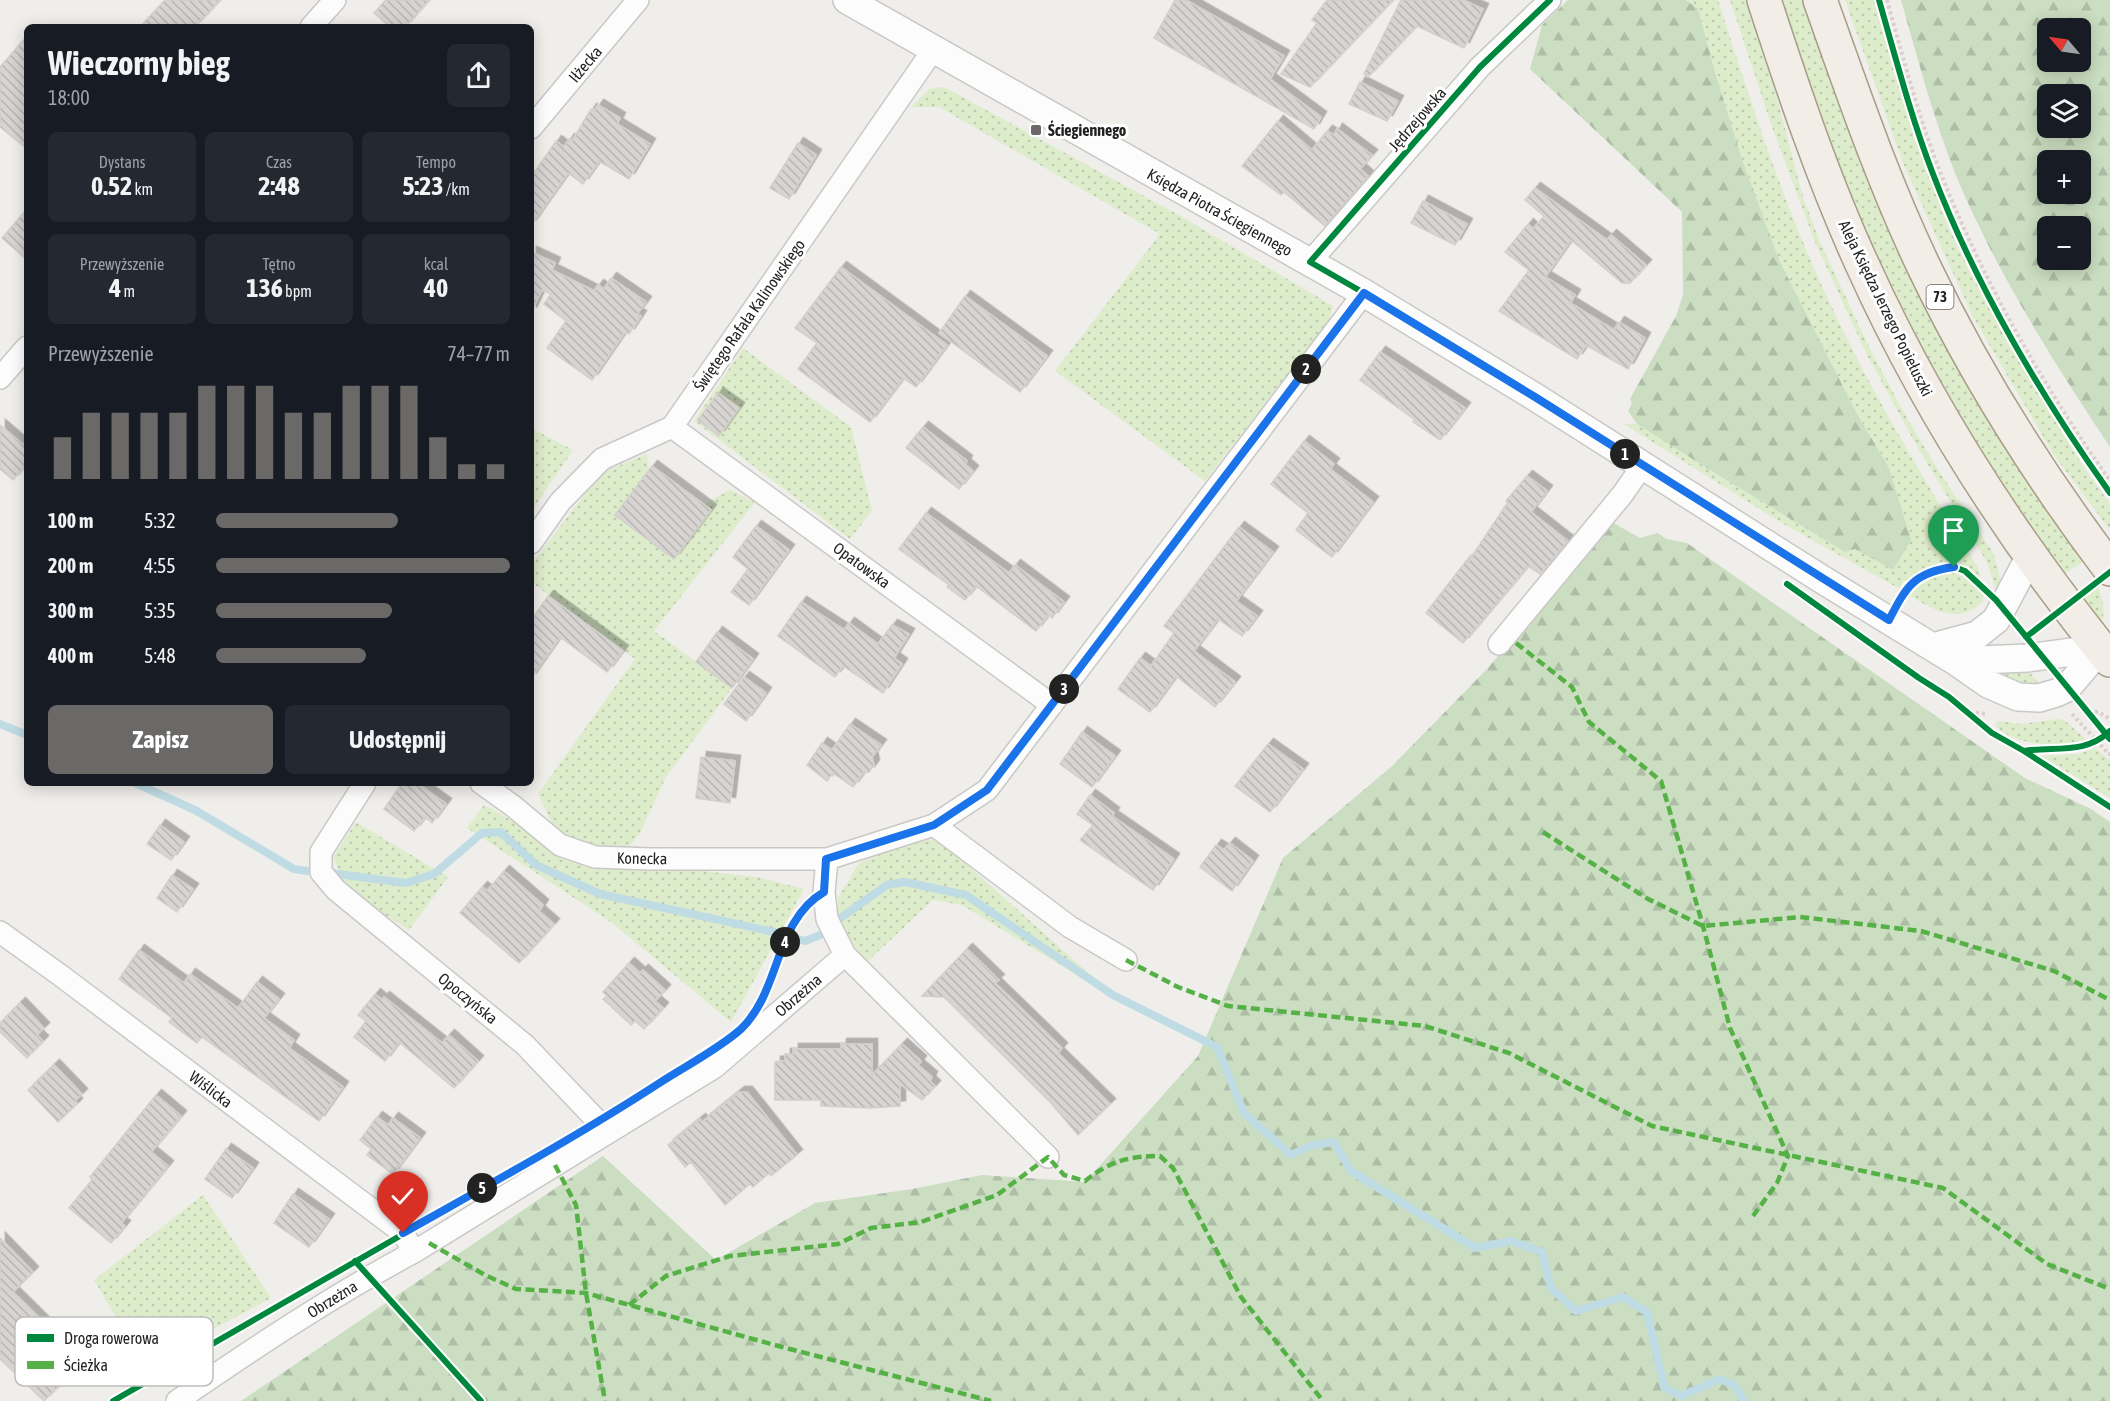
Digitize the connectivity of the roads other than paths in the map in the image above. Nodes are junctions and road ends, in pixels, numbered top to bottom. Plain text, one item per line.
1 (335, 0) edge
2 (638, 0) edge
3 (847, 0) edge
4 (1550, 0) edge
5 (1764, 0) edge
6 (1820, 0) edge
7 (314, 24) edge
8 (933, 50) junction
9 (534, 124) edge
10 (1310, 262) junction
11 (1364, 293) junction
12 (24, 350) edge
13 (0, 378) edge
14 (672, 427) junction
15 (1642, 465) junction
16 (534, 539) edge
17 (2030, 556) junction
18 (2110, 570) edge
19 (1498, 644) dead end
20 (2107, 650) edge
21 (1944, 654) junction
22 (1052, 705) junction
23 (363, 786) edge
24 (486, 786) edge
25 (934, 825) junction
26 (826, 859) junction
27 (0, 932) edge
28 (844, 955) junction
29 (1126, 960) dead end
30 (608, 1132) junction
31 (1048, 1157) dead end
32 (414, 1252) junction
33 (213, 1377) edge
34 (199, 1386) edge
35 (177, 1401) edge

1 - 7 street
2 - 9 street, Iłżecka
3 - 8 street, Księdza Piotra Ściegiennego
4 - 10 street, Jędrzejowska
5 - 17 main road, Aleja Księdza Jerzego Popiełuszki
6 - 18 main road, 73
8 - 10 street, Księdza Piotra Ściegiennego
8 - 14 street, Świętego Rafała Kalinowskiego
10 - 11 street, Księdza Piotra Ściegiennego
11 - 15 street, Księdza Piotra Ściegiennego
11 - 22 street, Konecka
12 - 13 street
14 - 16 street
14 - 22 street, Opatowska
15 - 19 street
15 - 21 street, Księdza Piotra Ściegiennego
17 - 20 main road, Aleja Księdza Jerzego Popiełuszki
17 - 21 street
20 - 21 street
20 - 21 street, Księdza Piotra Ściegiennego
22 - 25 street, Konecka
23 - 30 street, Opoczyńska
24 - 26 street, Konecka
25 - 26 street, Konecka
25 - 29 street
26 - 28 street
27 - 32 street, Wiślicka
28 - 30 street, Obrzeżna
28 - 31 street
30 - 32 street, Obrzeżna
32 - 33 street, Obrzeżna
34 - 35 street, Obrzeżna

